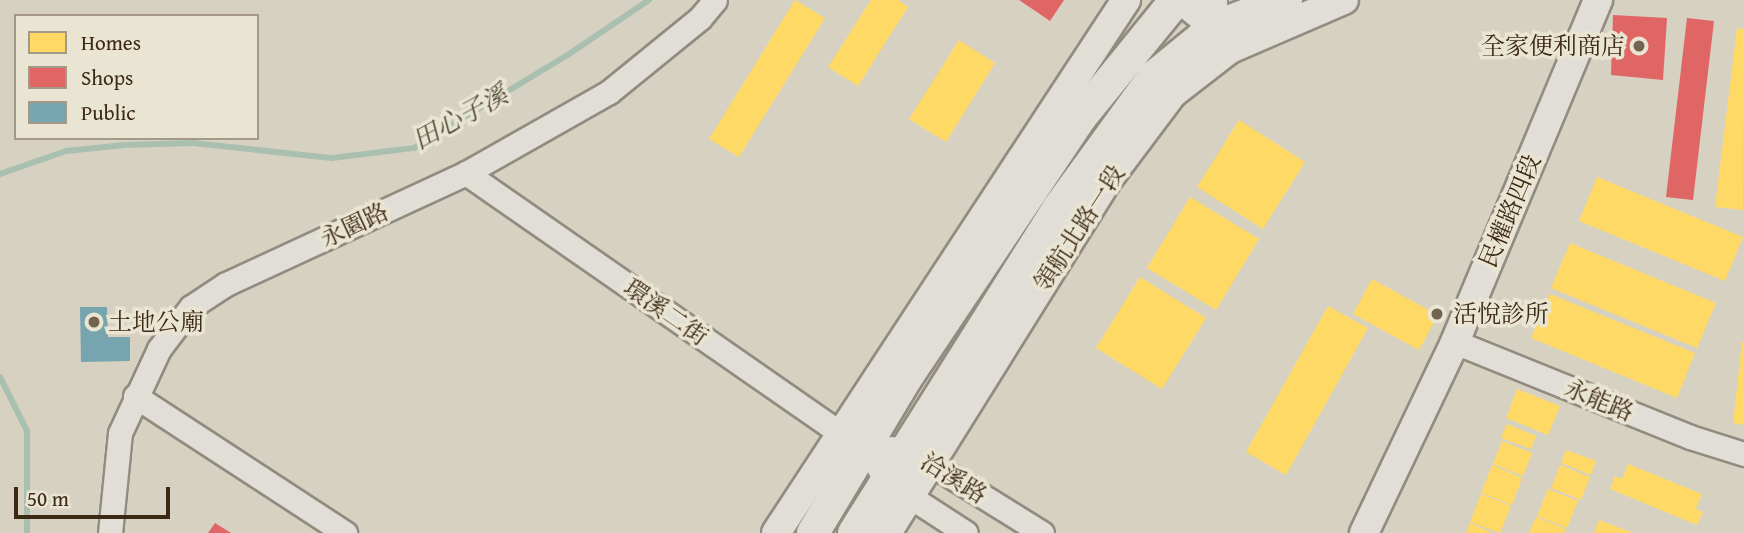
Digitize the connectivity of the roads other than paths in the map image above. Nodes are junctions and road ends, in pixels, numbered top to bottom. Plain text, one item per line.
1 (715, 0) edge
2 (1126, 0) edge
3 (1178, 0) edge
4 (1286, 0) edge
5 (1343, 0) edge
6 (1598, 0) edge
7 (1220, 25) edge
8 (466, 173) junction
9 (1455, 341) junction
10 (135, 396) junction
11 (838, 432) junction
12 (867, 447) junction
13 (1744, 454) edge
14 (919, 456) junction
15 (898, 489) junction
16 (110, 533) edge
17 (345, 533) edge
18 (776, 533) edge
19 (813, 533) edge
20 (854, 533) edge
21 (887, 533) edge
22 (966, 533) edge
23 (1042, 533) edge
24 (1364, 533) edge

1 - 8 street, 永園路
2 - 11 street
3 - 7 street
3 - 12 main road
4 - 7 main road, 領航北路一段
5 - 7 street, 領航北路一段
6 - 9 street, 民權路四段
7 - 14 main road, 領航北路一段
8 - 10 street, 永園路
8 - 11 street, 環溪二街
9 - 13 street, 永能路
9 - 24 street, 民權路四段
10 - 16 street, 永園路
10 - 17 street
11 - 12 street, 環溪二街
11 - 18 street
12 - 14 street, 洽溪路
12 - 15 street, 洽溪路
12 - 19 main road
14 - 15 main road, 領航北路一段
14 - 23 street, 洽溪路
15 - 20 main road, 領航北路一段
15 - 21 street, 領航北路一段
15 - 22 street, 洽溪路

